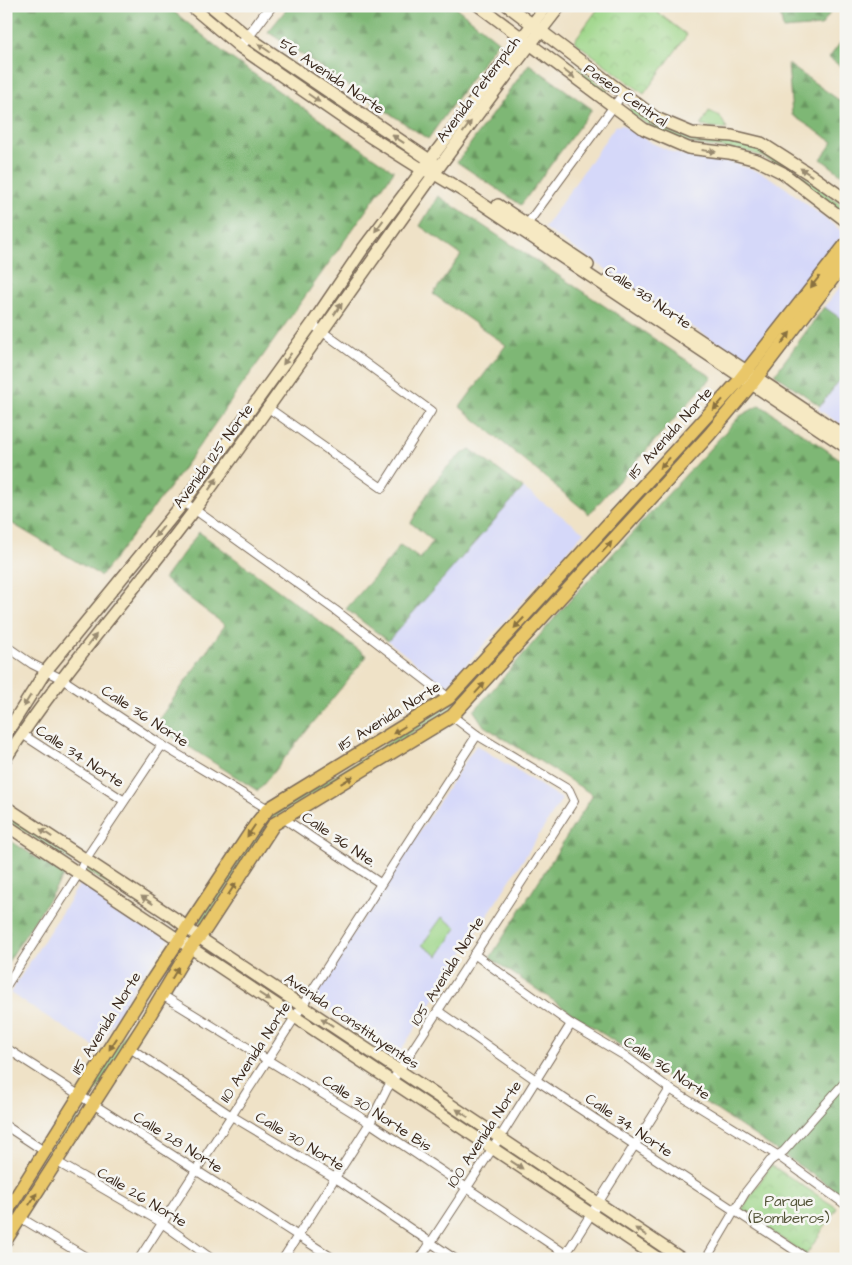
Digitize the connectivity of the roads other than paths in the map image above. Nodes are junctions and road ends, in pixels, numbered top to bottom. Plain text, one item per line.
1 (191, 6) edge
2 (211, 6) edge
3 (271, 6) edge
4 (479, 6) edge
5 (508, 6) edge
6 (546, 6) edge
7 (560, 6) edge
8 (536, 28) junction
9 (248, 37) junction
10 (526, 42) junction
11 (240, 48) junction
12 (622, 95) junction
13 (612, 107) junction
14 (402, 158) junction
15 (431, 167) junction
16 (846, 200) edge
17 (391, 210) junction
18 (846, 221) edge
19 (525, 228) junction
20 (846, 244) edge
21 (846, 261) edge
22 (312, 324) junction
23 (323, 330) junction
24 (749, 378) junction
25 (267, 408) junction
26 (846, 437) edge
27 (846, 447) edge
28 (184, 502) junction
29 (195, 509) junction
30 (557, 582) junction
31 (567, 590) junction
32 (6, 646) edge
33 (45, 672) junction
34 (62, 679) junction
35 (449, 698) junction
36 (452, 716) junction
37 (8, 729) edge
38 (22, 734) junction
39 (477, 735) junction
40 (162, 745) junction
41 (6, 758) edge
42 (123, 800) junction
43 (6, 808) edge
44 (268, 809) junction
45 (284, 818) junction
46 (6, 825) edge
47 (85, 860) junction
48 (79, 873) junction
49 (380, 883) junction
50 (188, 926) junction
51 (200, 938) junction
52 (180, 939) junction
53 (190, 948) junction
54 (474, 954) junction
55 (6, 986) edge
56 (162, 995) junction
57 (301, 1005) junction
58 (438, 1011) junction
59 (294, 1017) junction
60 (571, 1024) junction
61 (6, 1048) edge
62 (130, 1048) junction
63 (267, 1060) junction
64 (400, 1071) junction
65 (536, 1080) junction
66 (846, 1080) edge
67 (393, 1082) junction
68 (670, 1088) junction
69 (80, 1096) junction
70 (93, 1105) junction
71 (230, 1115) junction
72 (370, 1123) junction
73 (6, 1126) edge
74 (500, 1138) junction
75 (636, 1146) junction
76 (492, 1148) junction
77 (44, 1151) junction
78 (777, 1155) junction
79 (57, 1162) junction
80 (196, 1169) junction
81 (333, 1178) junction
82 (466, 1188) junction
83 (846, 1205) edge
84 (7, 1209) edge
85 (595, 1209) junction
86 (735, 1211) junction
87 (21, 1218) junction
88 (163, 1224) junction
89 (297, 1234) junction
90 (6, 1240) edge
91 (432, 1244) junction
92 (564, 1257) edge
93 (89, 1259) edge
94 (139, 1259) edge
95 (212, 1259) edge
96 (283, 1259) edge
97 (334, 1259) edge
98 (420, 1259) edge
99 (455, 1259) edge
100 (573, 1259) edge
101 (659, 1259) edge
102 (682, 1259) edge
103 (706, 1259) edge
104 (808, 1259) edge

1 - 11 main road, 56 Avenida Norte
2 - 9 main road, 56 Avenida Norte
3 - 9 street
4 - 10 main road, Paseo Central
5 - 8 main road, Paseo Central
6 - 8 main road, Avenida Petempich
7 - 8 main road, Avenida Petempich
8 - 10 main road, Avenida Petempich
8 - 12 main road, Paseo Central
9 - 11 street
15 -> 9 main road, 56 Avenida Norte
10 -> 13 main road, Paseo Central
10 - 15 main road, Avenida Petempich
11 -> 14 main road, 56 Avenida Norte
12 - 13 street
16 -> 12 main road, Paseo Central
13 -> 18 main road, Paseo Central
13 - 19 street
14 - 15 main road, 56 Avenida Norte
14 - 17 main road
15 - 17 main road, Avenida 125 Norte
15 - 19 main road, Calle 38 Norte
23 -> 15 main road, Avenida 125 Norte
17 -> 22 main road, Avenida 125 Norte
19 - 24 main road, Calle 38 Norte
20 -> 24 main road, 115 Avenida Norte
24 -> 21 main road, 115 Avenida Norte
22 - 23 street
22 -> 28 main road, Avenida 125 Norte
23 - 25 main road, Avenida 125 Norte
23 - 25 street
24 - 26 main road, Calle 38 Norte
24 - 27 main road, Calle 38 Norte
24 -> 30 main road, 115 Avenida Norte
31 -> 24 main road, 115 Avenida Norte
29 -> 25 main road, Avenida 125 Norte
28 - 29 street
28 -> 33 main road, Avenida 125 Norte
34 -> 29 main road, Avenida 125 Norte
29 - 35 street
30 - 31 main road
30 -> 35 main road, 115 Avenida Norte
36 -> 31 main road, 115 Avenida Norte
32 - 33 street, Calle 36 Norte
33 - 34 street, Calle 36 Norte
33 -> 37 main road, Avenida 125 Norte
34 - 38 main road, Avenida 125 Norte
34 - 40 street, Calle 36 Norte
35 -> 44 main road, 115 Avenida Norte
36 - 39 street
45 -> 36 main road, 115 Avenida Norte
38 - 41 main road, Avenida 125 Norte
38 - 42 street, Calle 34 Norte
39 - 49 street, 110 Avenida Norte
39 - 54 street, 105 Avenida Norte
40 - 42 street
40 - 44 street, Calle 36 Norte
42 - 47 street
47 -> 43 main road, Avenida Constituyentes
44 -> 50 main road, 115 Avenida Norte
45 - 49 street, Calle 36 Nte.
51 -> 45 main road, 115 Avenida Norte
46 - 48 main road, Avenida Constituyentes
47 - 48 street
50 -> 47 main road, Avenida Constituyentes
48 - 52 main road, Avenida Constituyentes
48 - 55 street
49 - 57 street, 110 Avenida Norte
50 - 51 main road, Avenida Constituyentes
50 - 52 main road, 115 Avenida Norte
51 - 53 main road, 115 Avenida Norte
51 - 57 main road, Avenida Constituyentes
52 - 53 main road, Avenida Constituyentes
52 -> 69 main road, 115 Avenida Norte
56 -> 53 main road
53 -> 59 main road, Avenida Constituyentes
54 - 58 street, 105 Avenida Norte
54 - 60 street, Calle 36 Norte
56 - 62 main road
56 - 63 street, Calle 30 Norte Bis
57 - 59 street, 110 Avenida Norte
64 -> 57 main road, Avenida Constituyentes
58 - 64 street, 105 Avenida Norte
58 - 65 street, Calle 34 Norte
59 - 63 street, 110 Avenida Norte
59 - 67 main road, Avenida Constituyentes
60 - 65 street, 100 Avenida Norte
60 - 68 street, Calle 36 Norte
61 - 69 street, Calle 28 Norte
62 - 70 main road
62 - 71 street, Calle 30 Norte
63 - 71 street, 110 Avenida Norte
63 - 72 street, Calle 30 Norte Bis
64 - 67 street, 105 Avenida Norte
74 -> 64 main road, Avenida Constituyentes
65 - 74 street, 100 Avenida Norte
65 - 75 street, Calle 34 Norte
66 - 78 street
67 - 72 street, 105 Avenida Norte
67 - 76 main road, Avenida Constituyentes
68 - 75 street
68 - 78 street, Calle 36 Norte
69 - 70 street, Calle 28 Norte
69 - 77 main road, 115 Avenida Norte
70 - 79 main road
70 - 80 street, Calle 28 Norte
71 - 80 street, 110 Avenida Norte
71 - 81 street, Calle 30 Norte
72 - 81 street, 105 Avenida Norte
72 - 82 street, Calle 30 Norte Bis
73 - 77 street
74 - 76 street, 100 Avenida Norte
74 - 85 main road, Avenida Constituyentes
75 - 85 street
75 - 86 street, Calle 34 Norte
76 - 82 street, 100 Avenida Norte
76 -> 85 main road, Avenida Constituyentes
77 - 84 main road, 115 Avenida Norte
78 - 83 street, Calle 36 Norte
78 - 86 street
87 -> 79 main road
79 - 88 street, Calle 26 Norte
80 - 88 street, 110 Avenida Norte
80 - 89 street, Calle 28 Norte
81 - 89 street, 105 Avenida Norte
81 - 91 street, Calle 30 Norte
82 - 91 street, 100 Avenida Norte
82 - 92 street, Calle 30 Norte Bis
85 - 92 street
85 - 101 main road, Avenida Constituyentes
102 -> 85 main road, Avenida Constituyentes
86 - 103 street
86 - 104 street, Calle 34 Norte
87 - 90 main road
87 - 93 street
88 - 94 street, 110 Avenida Norte
88 - 95 street, Calle 26 Norte
89 - 96 street, 105 Avenida Norte
89 - 97 street, Calle 28 Norte
91 - 98 street, 100 Avenida Norte
91 - 99 street, Calle 30 Norte
92 - 100 street, Calle 30 Norte Bis

